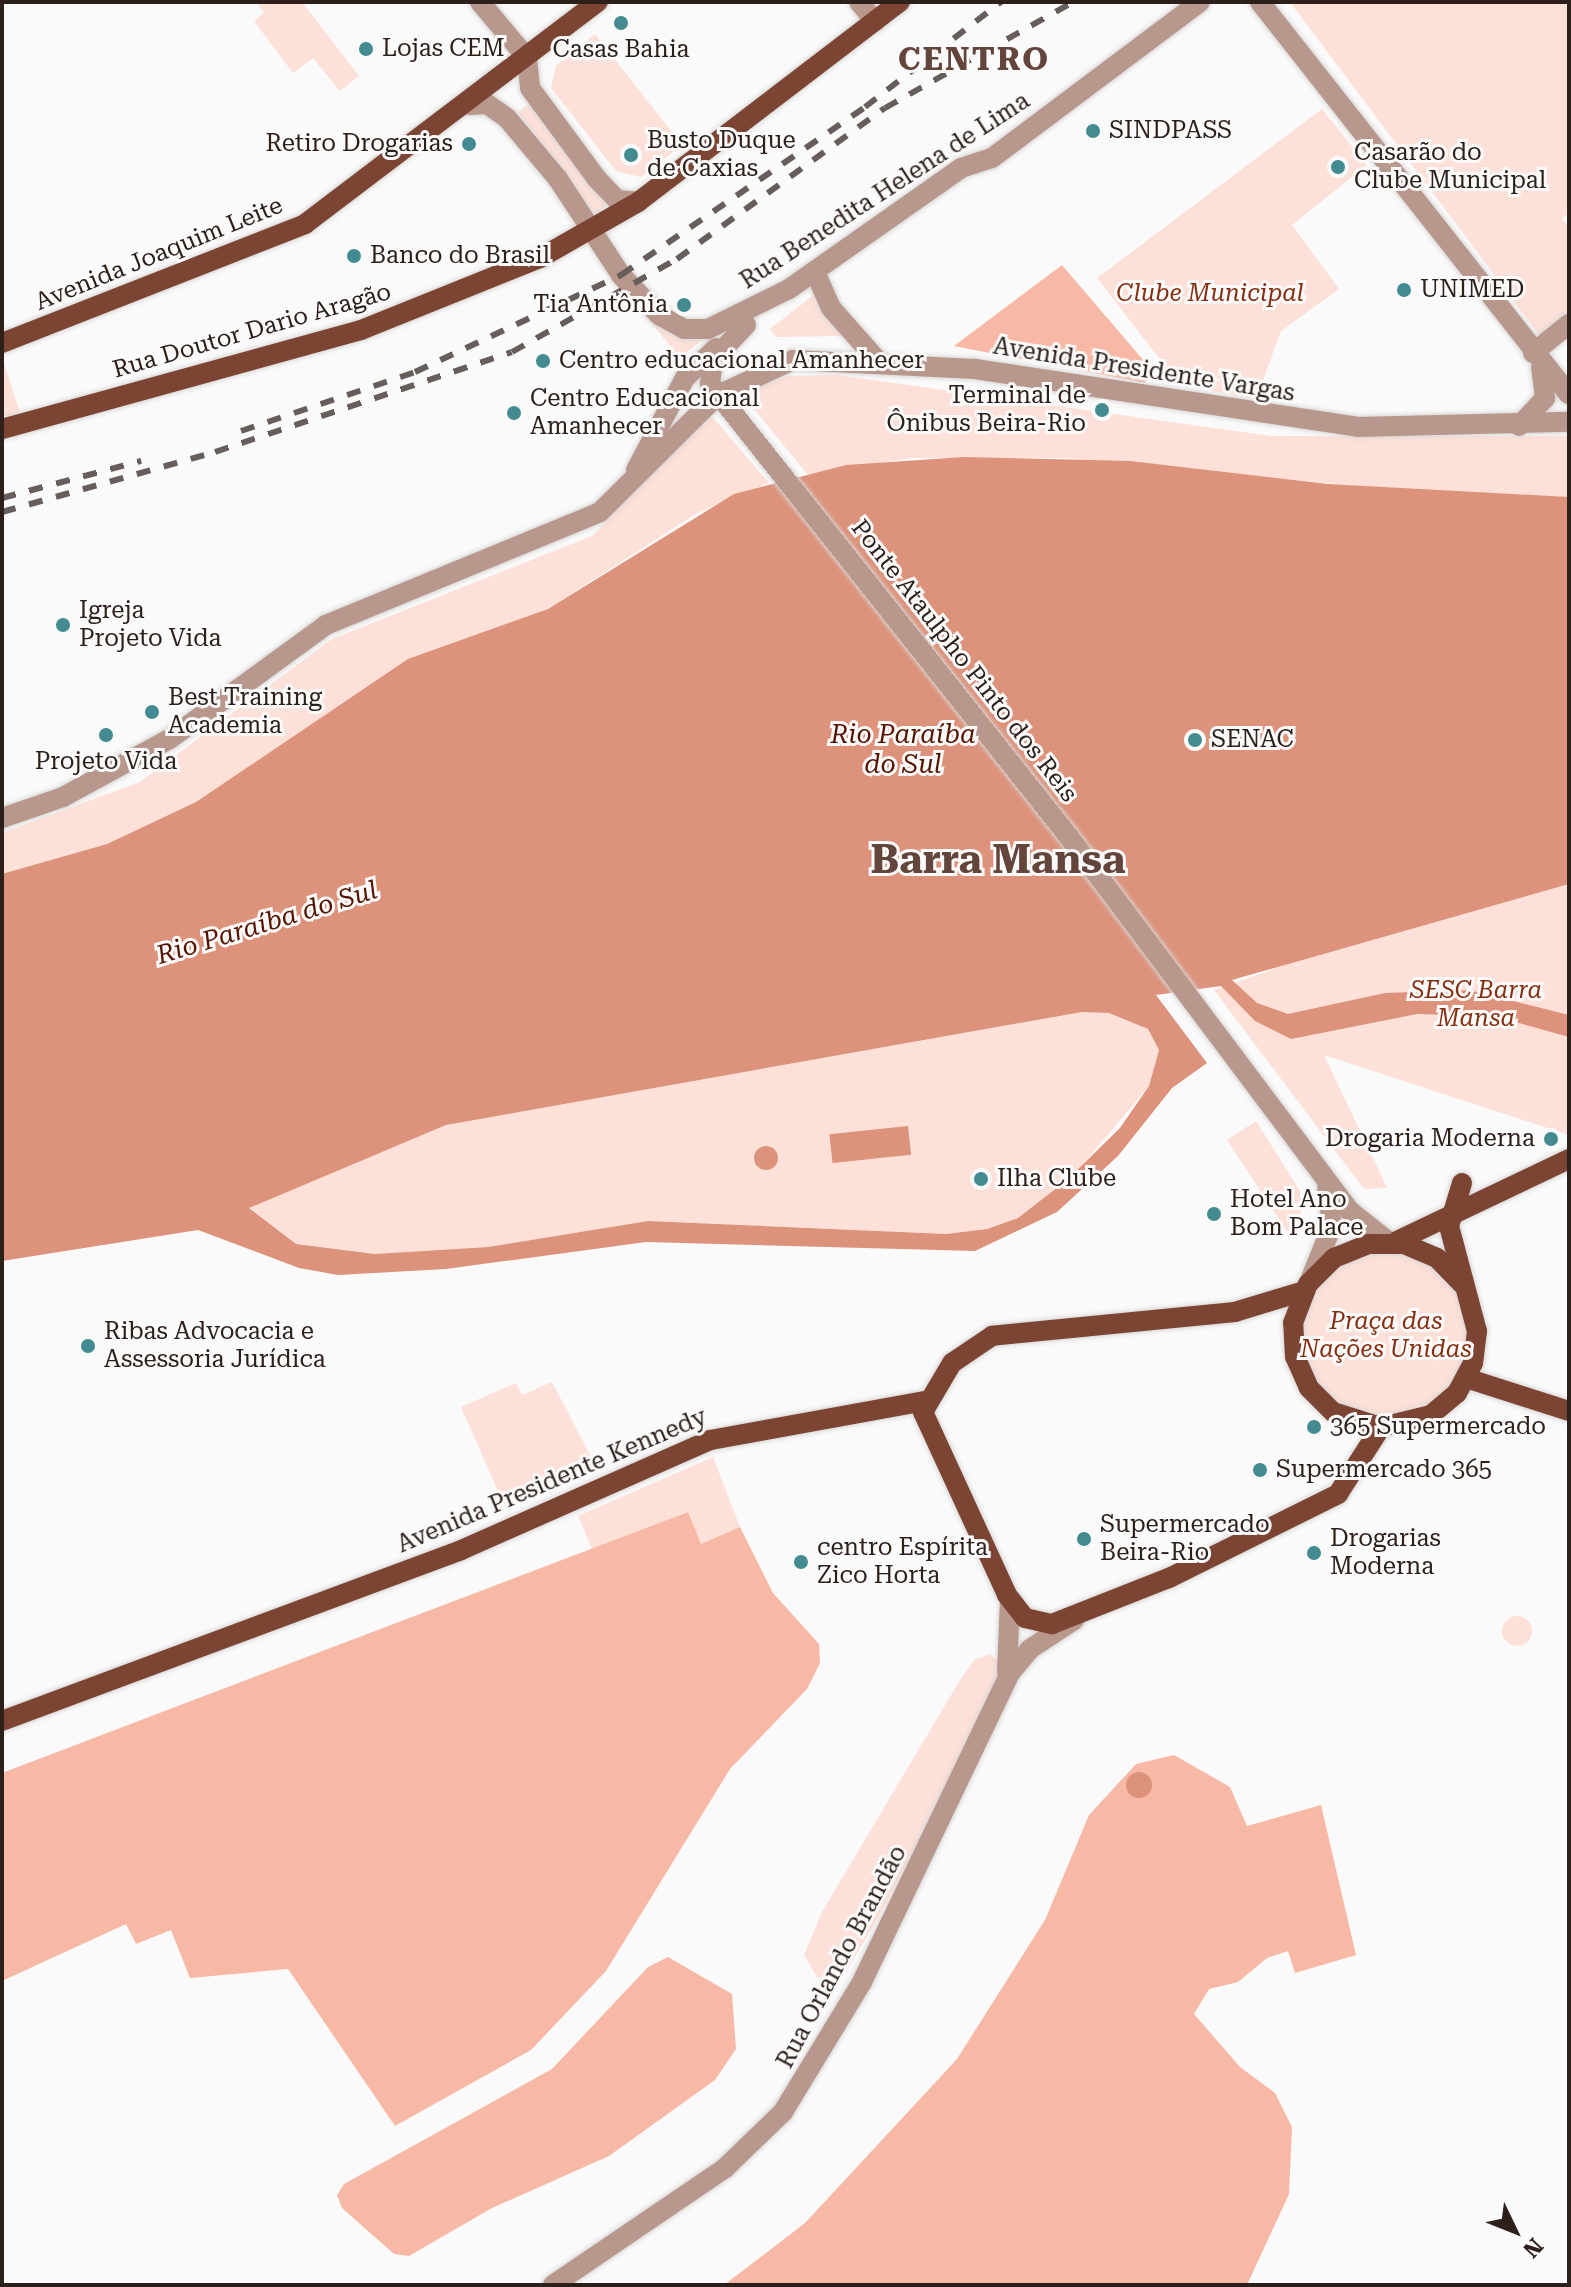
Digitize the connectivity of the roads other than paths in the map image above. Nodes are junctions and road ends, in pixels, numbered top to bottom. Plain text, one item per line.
1 (480, 2) edge
2 (598, 2) edge
3 (859, 2) edge
4 (900, 2) edge
5 (1200, 2) edge
6 (1260, 2) edge
7 (875, 21) junction
8 (527, 58) junction
9 (470, 105) junction
10 (638, 202) junction
11 (593, 229) junction
12 (815, 272) junction
13 (789, 289) junction
14 (1569, 324) edge
15 (746, 325) junction
16 (2, 343) edge
17 (1533, 353) junction
18 (879, 362) junction
19 (1569, 394) edge
20 (718, 395) junction
21 (1569, 422) edge
22 (1519, 426) junction
23 (2, 429) edge
24 (625, 492) junction
25 (2, 818) edge
26 (1569, 1159) edge
27 (1316, 1161) junction
28 (1462, 1183) dead end
29 (1449, 1221) junction
30 (1389, 1242) junction
31 (1463, 1285) junction
32 (1306, 1287) junction
33 (1466, 1378) junction
34 (925, 1401) junction
35 (1569, 1411) edge
36 (1381, 1427) junction
37 (1010, 1601) junction
38 (1078, 1618) junction
39 (1002, 1692) junction
40 (2, 1721) edge
41 (553, 2285) edge

1 - 8 street
2 - 8 main road, Avenida Joaquim Leite
3 - 7 street
4 - 7 main road, Rua Doutor Dario Aragão
5 - 12 street, Rua Benedita Helena de Lima
6 - 17 street
7 - 10 main road, Rua Doutor Dario Aragão
8 - 9 main road, Avenida Joaquim Leite
8 - 10 street
9 - 11 street
9 - 16 main road, Avenida Joaquim Leite
10 - 11 main road, Rua Doutor Dario Aragão
11 - 13 street, Rua Benedita Helena de Lima
11 - 23 main road, Rua Doutor Dario Aragão
12 - 13 street, Rua Benedita Helena de Lima
12 - 18 street
13 - 15 street
14 - 17 street
15 - 20 street
15 - 24 street
17 - 19 street
17 - 22 street
18 - 20 street, Avenida Presidente Vargas
18 - 22 street, Avenida Presidente Vargas
20 - 24 street
20 - 27 street, Ponte Ataulpho Pinto dos Reis
21 - 22 street, Avenida Presidente Vargas
24 - 25 street
26 - 29 main road
27 - 30 street, Ponte Ataulpho Pinto dos Reis
27 - 32 street
28 - 29 main road
29 - 30 main road
29 - 31 main road
30 - 31 main road
30 - 32 main road
31 - 33 main road
32 - 34 main road
32 - 36 main road
33 - 35 main road
33 - 36 main road
34 - 37 main road
34 - 40 main road, Avenida Presidente Kennedy
36 - 38 main road
37 - 38 main road
37 - 39 street
38 - 39 street
39 - 41 street, Rua Orlando Brandão

